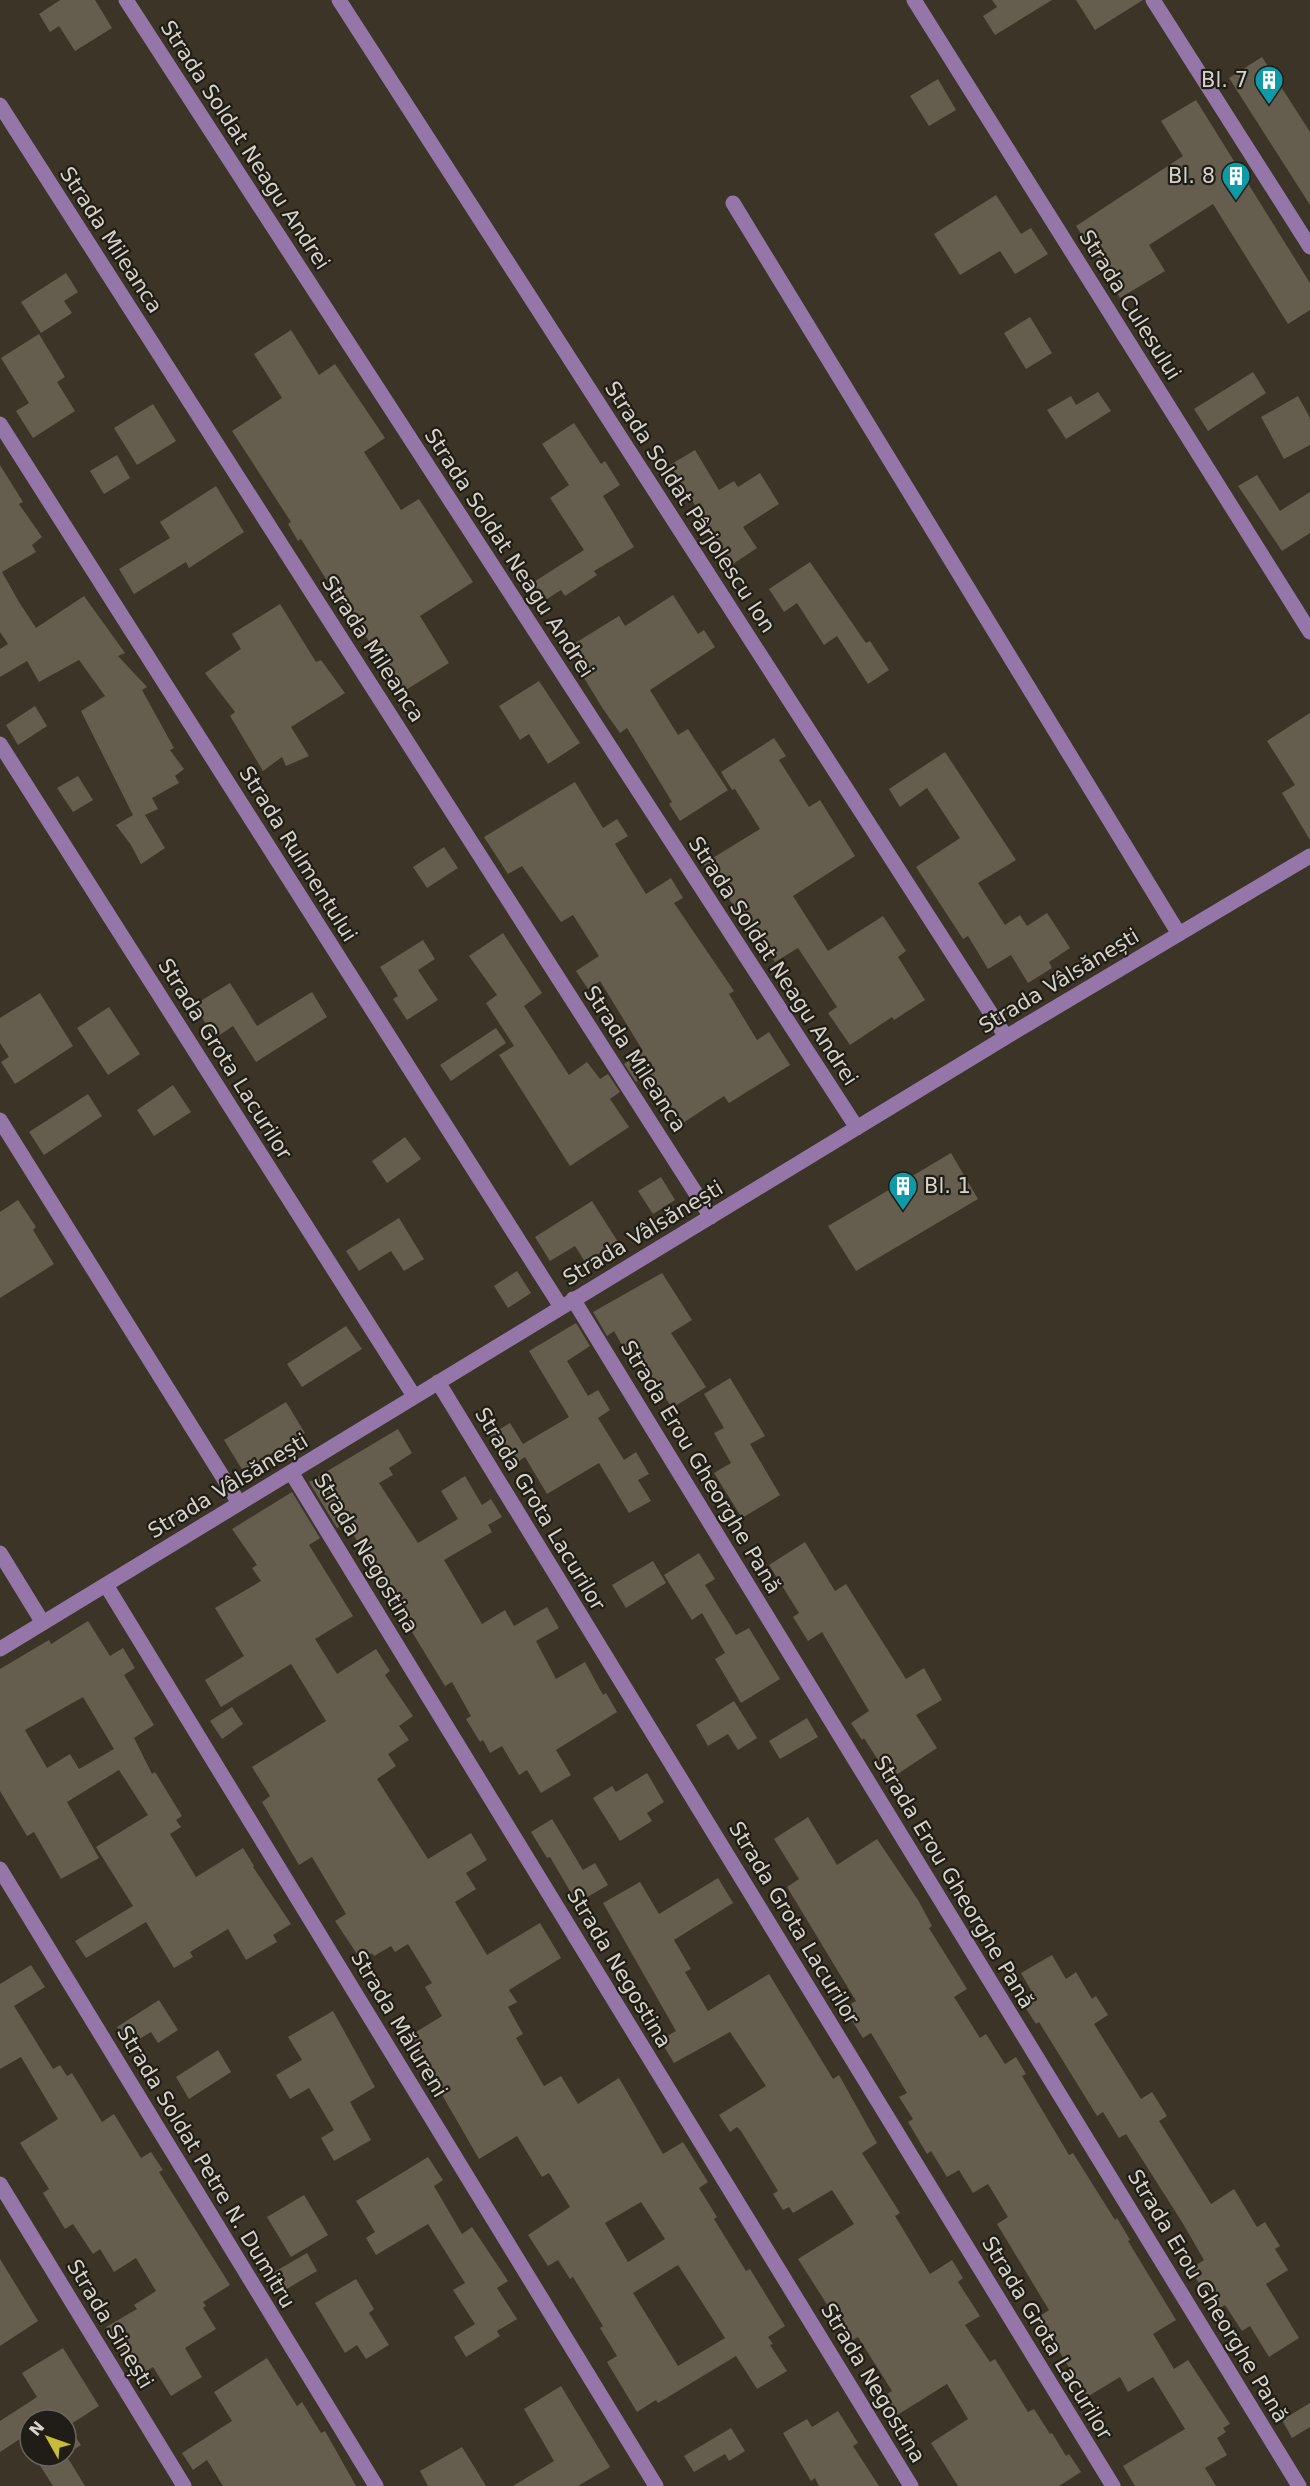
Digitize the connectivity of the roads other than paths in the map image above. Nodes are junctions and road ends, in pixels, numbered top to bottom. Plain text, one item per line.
1 (126, 0) edge
2 (339, 0) edge
3 (914, 0) edge
4 (1153, 0) edge
5 (0, 105) edge
6 (734, 203) dead end
7 (1310, 247) edge
8 (0, 424) edge
9 (1310, 632) edge
10 (0, 744) edge
11 (1310, 856) edge
12 (1179, 934) junction
13 (1006, 1036) junction
14 (0, 1120) edge
15 (857, 1128) junction
16 (711, 1217) junction
17 (567, 1303) junction
18 (438, 1383) junction
19 (414, 1396) junction
20 (291, 1472) junction
21 (239, 1503) junction
22 (0, 1553) edge
23 (106, 1585) junction
24 (44, 1623) junction
25 (0, 1649) edge
26 (0, 1869) edge
27 (0, 2184) edge
28 (184, 2486) edge
29 (376, 2486) edge
30 (656, 2486) edge
31 (911, 2486) edge
32 (1113, 2486) edge
33 (1299, 2486) edge

1 - 15 street, Strada Soldat Neagu Andrei
2 - 13 street, Strada Soldat Pârjolescu Ion
3 - 9 street, Strada Culesului
4 - 7 street
5 - 16 street, Strada Mileanca
6 - 12 street
8 - 17 street, Strada Rulmentului
10 - 19 street, Strada Grota Lacurilor
11 - 12 street, Strada Vâlsănești
12 - 13 street, Strada Vâlsănești
13 - 15 street, Strada Vâlsănești
14 - 21 street
15 - 16 street, Strada Vâlsănești
16 - 17 street, Strada Vâlsănești
17 - 18 street, Strada Vâlsănești
17 - 33 street, Strada Erou Gheorghe Pană
18 - 19 street, Strada Vâlsănești
18 - 32 street, Strada Grota Lacurilor
19 - 20 street, Strada Vâlsănești
20 - 21 street, Strada Vâlsănești
20 - 31 street, Strada Negostina
21 - 23 street, Strada Vâlsănești
22 - 24 street
23 - 24 street, Strada Vâlsănești
23 - 30 street, Strada Mălureni
24 - 25 street, Strada Vâlsănești
26 - 29 street, Strada Soldat Petre N. Dumitru
27 - 28 street, Strada Sinești

